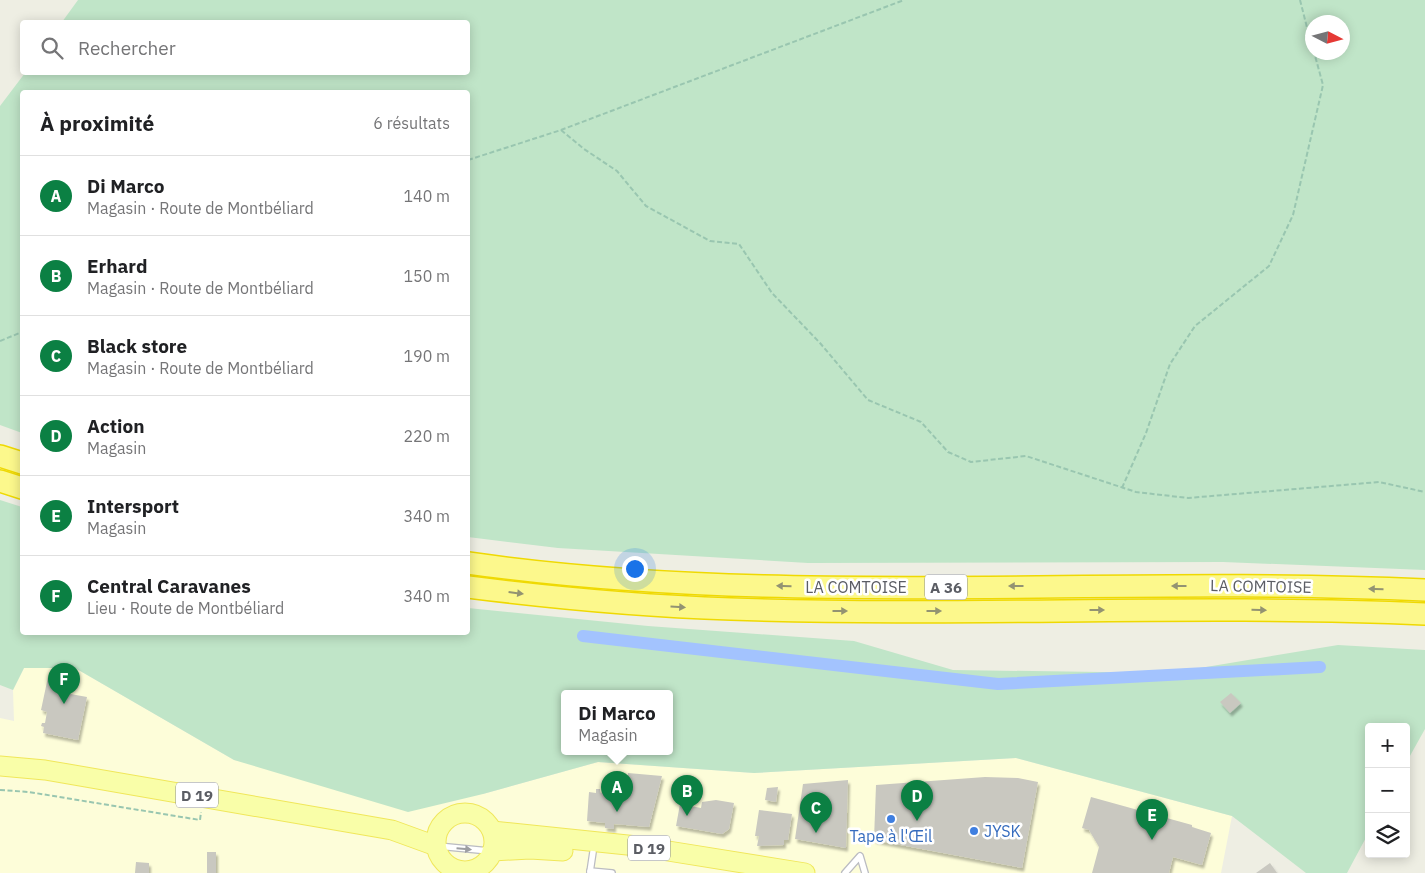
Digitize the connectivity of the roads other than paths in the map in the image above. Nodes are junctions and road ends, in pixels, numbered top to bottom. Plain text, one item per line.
1 (0, 456) edge
2 (20, 462) edge
3 (0, 481) edge
4 (20, 487) edge
5 (470, 563) edge
6 (470, 587) edge
7 (1425, 590) edge
8 (1425, 614) edge
9 (0, 766) edge
10 (440, 827) junction
11 (392, 830) junction
12 (492, 831) junction
13 (436, 846) junction
14 (492, 851) junction
15 (591, 865) edge
16 (453, 871) edge
17 (474, 871) edge
18 (612, 873) edge
19 (743, 873) edge
20 (804, 873) edge
21 (845, 873) edge
22 (865, 873) edge

1 - 2 highway
3 - 4 highway
7 -> 5 highway, LA COMTOISE / A 36
6 -> 8 highway, LA COMTOISE / A 36
9 - 11 main road, D 19
10 - 11 main road
10 - 12 main road
10 - 13 main road
11 - 13 main road
12 - 14 main road
12 - 20 main road, D 19
13 -> 14 lane
13 - 16 main road
14 - 15 main road, D 19
14 - 17 main road
15 - 18 lane
15 - 19 main road, D 19
16 - 17 main road
21 - 22 lane

